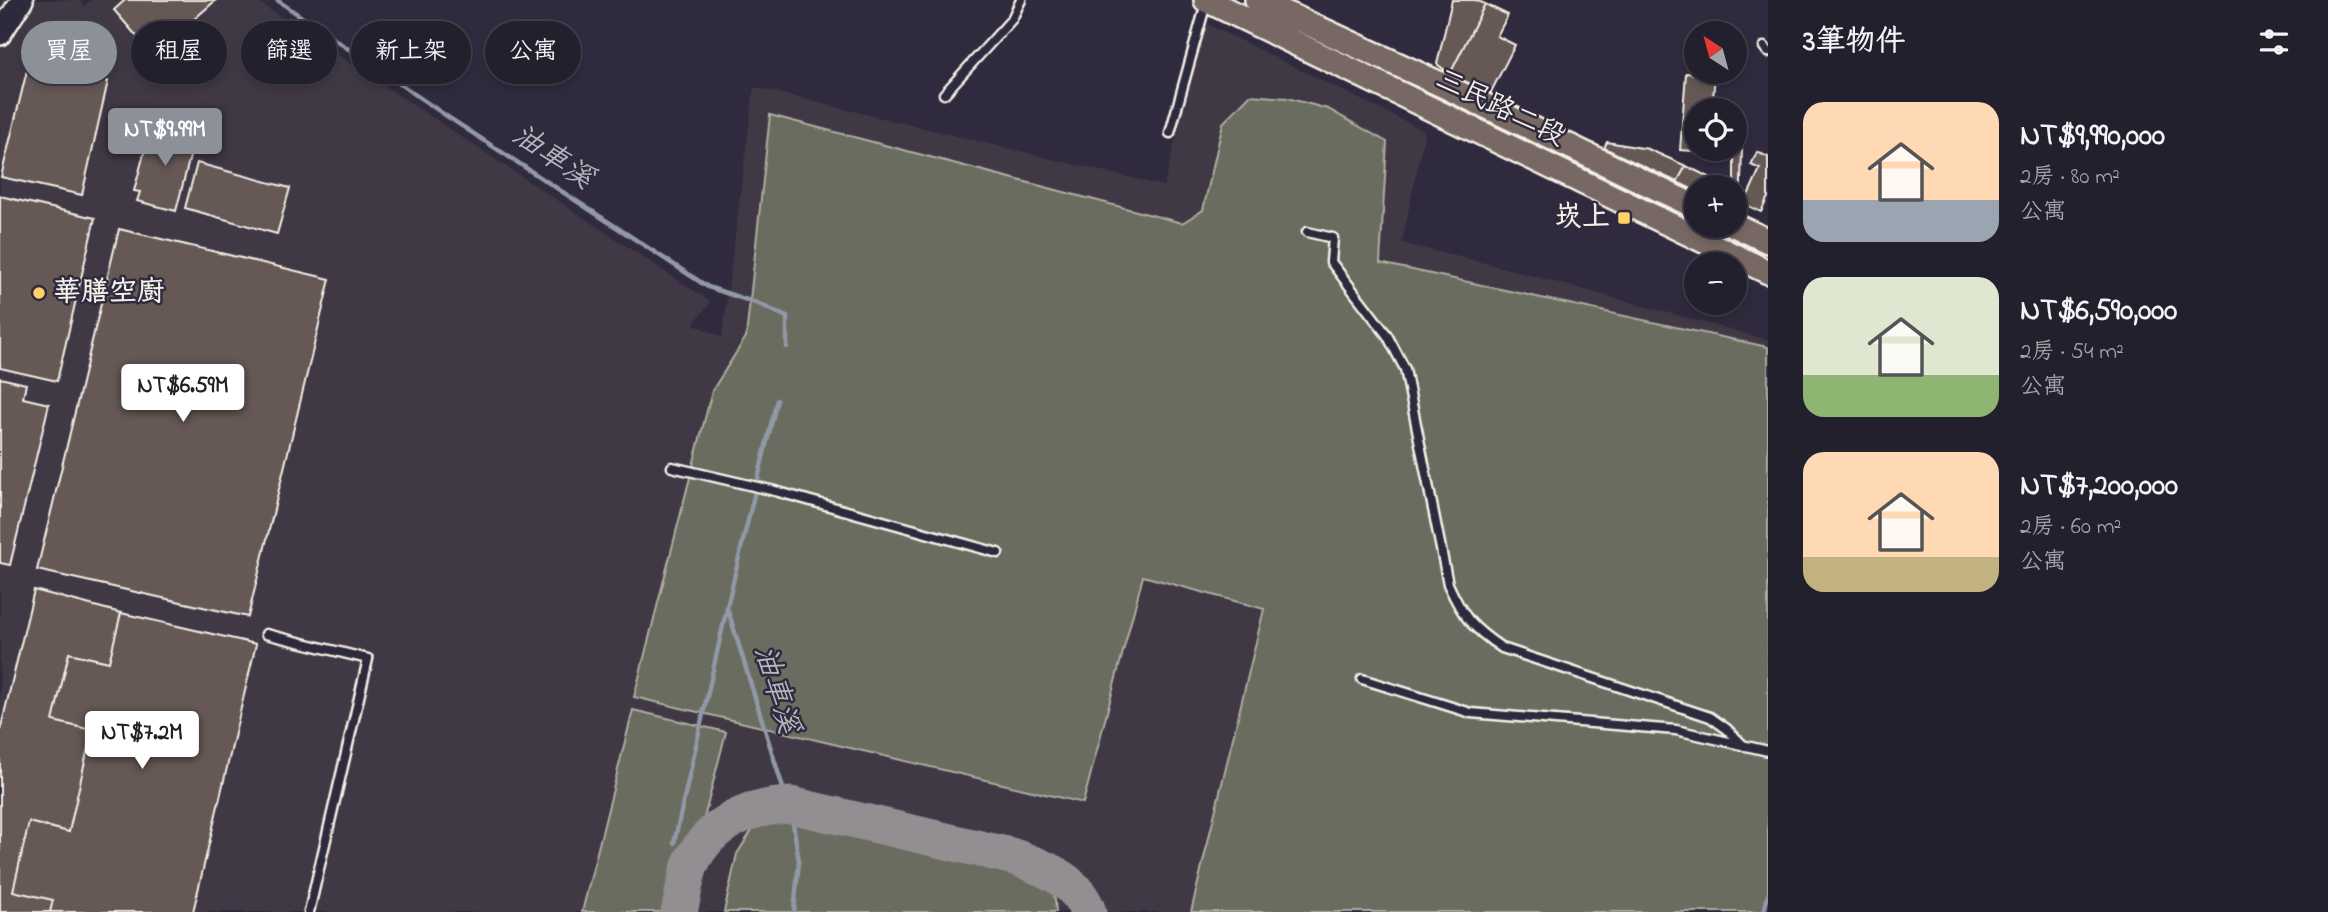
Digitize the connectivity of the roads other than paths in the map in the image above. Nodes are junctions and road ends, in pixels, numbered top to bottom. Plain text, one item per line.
1 (1021, 0) edge
2 (1207, 0) edge
3 (1257, 0) edge
4 (19, 1) edge
5 (0, 34) edge
6 (944, 94) dead end
7 (1170, 133) dead end
8 (1684, 201) edge
9 (1747, 231) edge
10 (1307, 232) dead end
11 (1768, 241) edge
12 (1768, 272) edge
13 (672, 467) dead end
14 (998, 553) dead end
15 (266, 634) dead end
16 (1362, 679) dead end
17 (1744, 746) junction
18 (1768, 751) edge
19 (309, 912) edge

1 - 6 lane
2 - 7 lane
2 - 12 main road, 三民路二段
3 - 8 main road, 三民路二段
4 - 5 street
9 - 11 main road
10 - 17 lane
13 - 14 lane
15 - 19 lane
16 - 17 lane
17 - 18 lane

